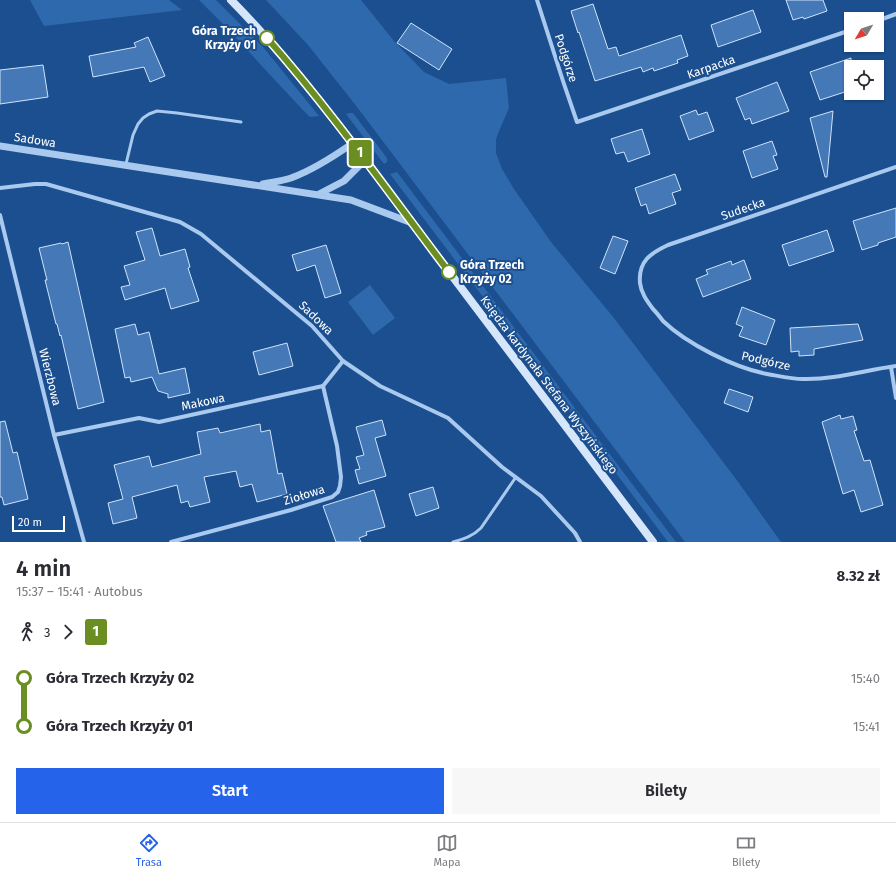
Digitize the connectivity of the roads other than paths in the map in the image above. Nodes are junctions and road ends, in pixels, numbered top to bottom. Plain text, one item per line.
1 (231, 0) edge
2 (537, 0) edge
3 (896, 14) edge
4 (884, 18) edge
5 (844, 32) edge
6 (241, 122) dead end
7 (577, 122) joint
8 (353, 143) junction
9 (0, 146) edge
10 (365, 160) junction
11 (126, 165) junction
12 (896, 167) edge
13 (257, 185) junction
14 (0, 188) edge
15 (319, 194) junction
16 (0, 215) edge
17 (412, 223) junction
18 (650, 305) joint
19 (344, 361) junction
20 (896, 366) edge
21 (891, 367) junction
22 (323, 386) junction
23 (896, 398) edge
24 (54, 435) junction
25 (516, 477) junction
26 (84, 542) edge
27 (170, 542) edge
28 (454, 542) edge
29 (580, 542) edge
30 (652, 542) edge

1 - 8 main road, Księdza kardynała Stefana Wyszyńskiego
2 - 7 street, Podgórze
3 - 4 street
5 - 7 street, Karpacka
6 - 11 lane
8 - 10 main road, Księdza kardynała Stefana Wyszyńskiego
8 - 13 street, Sadowa
9 - 11 street, Sadowa
10 - 15 street
10 - 17 main road, Księdza kardynała Stefana Wyszyńskiego
11 - 13 street, Sadowa
12 - 18 street, Sudecka
13 - 15 street, Sadowa
14 - 19 street, Sadowa
15 - 17 street, Sadowa
16 - 24 street, Wierzbowa
17 - 30 main road, Księdza kardynała Stefana Wyszyńskiego
18 - 21 street, Podgórze
19 - 22 street
19 - 25 street, Sadowa
20 - 21 street, Podgórze
21 - 23 street
22 - 24 street, Makowa
22 - 27 street, Ziołowa
24 - 26 street, Wierzbowa
25 - 28 lane
25 - 29 street, Sadowa

